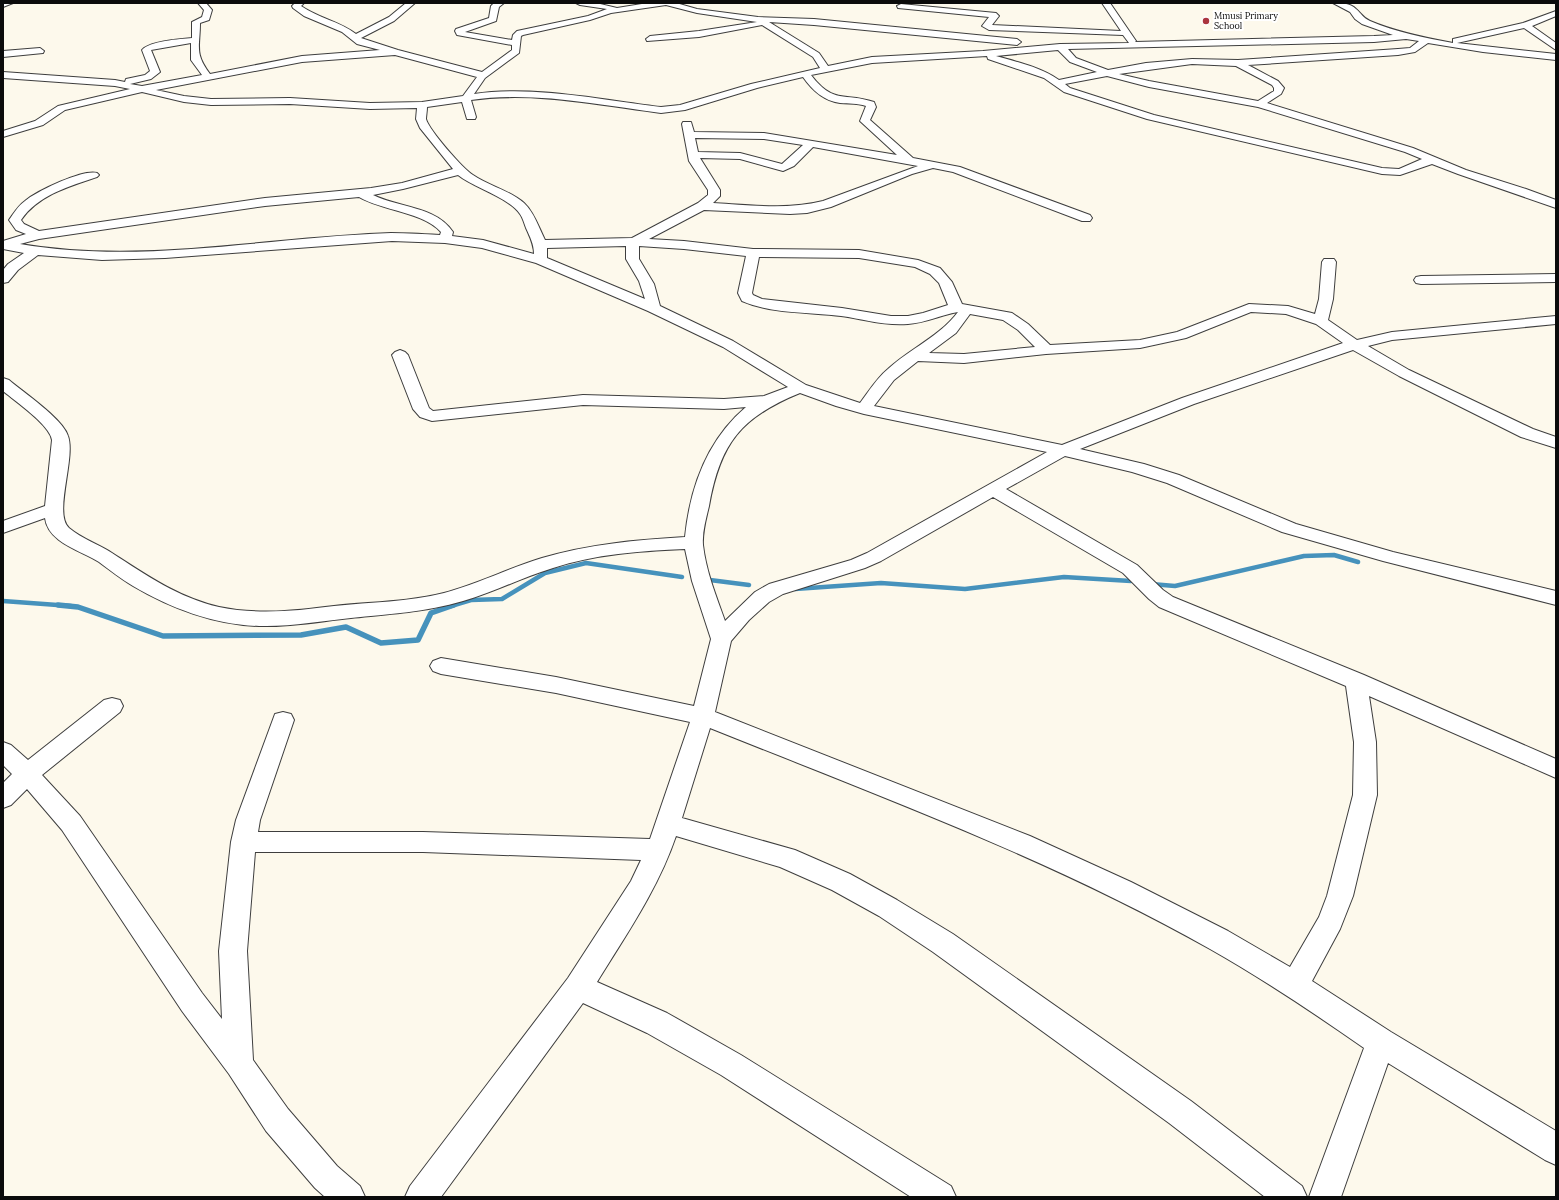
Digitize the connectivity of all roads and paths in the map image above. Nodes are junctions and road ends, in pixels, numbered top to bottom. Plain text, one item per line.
1 (9, 3) edge
2 (202, 3) edge
3 (291, 3) edge
4 (299, 3) edge
5 (411, 3) edge
6 (500, 3) edge
7 (580, 3) edge
8 (666, 3) edge
9 (1106, 3) edge
10 (1337, 3) edge
11 (3, 5) edge
12 (901, 6) edge
13 (618, 9) junction
14 (1556, 13) edge
15 (880, 20) dead end
16 (761, 21) junction
17 (1526, 25) junction
18 (1549, 26) dead end
19 (866, 28) junction
20 (1126, 33) junction
21 (1406, 36) junction
22 (355, 38) junction
23 (650, 39) dead end
24 (196, 40) junction
25 (1426, 41) junction
26 (516, 43) junction
27 (1134, 44) junction
28 (1444, 44) junction
29 (1556, 46) edge
30 (1060, 47) junction
31 (1042, 48) junction
32 (40, 51) dead end
33 (395, 52) junction
34 (3, 54) edge
35 (983, 54) junction
36 (1556, 57) edge
37 (1238, 63) junction
38 (826, 69) junction
39 (805, 74) junction
40 (1109, 74) junction
41 (3, 75) edge
42 (207, 76) junction
43 (482, 76) junction
44 (115, 83) junction
45 (1056, 83) junction
46 (144, 89) junction
47 (466, 99) junction
48 (1260, 104) junction
49 (422, 105) junction
50 (681, 108) junction
51 (471, 117) dead end
52 (3, 134) edge
53 (690, 135) junction
54 (811, 142) junction
55 (694, 155) junction
56 (1431, 160) junction
57 (908, 166) junction
58 (460, 171) junction
59 (93, 175) dead end
60 (360, 193) junction
61 (1556, 204) edge
62 (702, 206) junction
63 (18, 213) junction
64 (3, 216) edge
65 (1086, 218) dead end
66 (37, 235) junction
67 (445, 239) junction
68 (634, 242) junction
69 (540, 244) junction
70 (3, 245) edge
71 (35, 251) junction
72 (753, 253) junction
73 (541, 260) junction
74 (1329, 262) dead end
75 (1556, 278) edge
76 (3, 279) edge
77 (1421, 280) dead end
78 (653, 308) junction
79 (961, 308) junction
80 (1556, 320) edge
81 (1321, 321) junction
82 (1353, 344) junction
83 (1046, 350) junction
84 (400, 355) dead end
85 (915, 356) junction
86 (3, 383) edge
87 (800, 388) junction
88 (767, 401) junction
89 (864, 409) junction
90 (1556, 443) edge
91 (1063, 450) junction
92 (992, 489) junction
93 (54, 509) junction
94 (3, 527) edge
95 (694, 543) junction
96 (1556, 598) edge
97 (721, 638) junction
98 (442, 666) dead end
99 (1356, 681) junction
100 (112, 706) dead end
101 (702, 716) junction
102 (282, 720) dead end
103 (3, 750) edge
104 (1556, 769) edge
105 (27, 774) junction
106 (3, 798) edge
107 (668, 824) junction
108 (243, 842) junction
109 (659, 850) junction
110 (1295, 986) junction
111 (578, 987) junction
112 (1381, 1042) junction
113 (239, 1064) junction
114 (1556, 1149) edge
115 (349, 1197) edge
116 (421, 1197) edge
117 (940, 1197) edge
118 (1290, 1197) edge
119 (1325, 1197) edge

1 - 11 street
2 - 24 street
3 - 4 street
4 - 22 street
5 - 22 street
6 - 26 street
7 - 13 street
8 - 13 street
8 - 16 street
9 - 20 street
10 - 21 street
12 - 20 street
13 - 26 street
14 - 17 street
15 - 19 street
16 - 19 street
16 - 23 street
16 - 38 street
17 - 18 street
17 - 28 street
17 - 29 street
19 - 31 street
20 - 27 street
21 - 25 street
21 - 27 street
22 - 33 street
24 - 42 street
24 - 44 street
25 - 28 street
25 - 37 street
26 - 43 street
27 - 30 street
28 - 36 street
30 - 31 street
30 - 40 street
31 - 35 street
32 - 34 street
33 - 42 street
33 - 43 street
35 - 38 street
35 - 45 street
37 - 40 street
37 - 48 street
38 - 39 street
39 - 50 street
39 - 57 street
40 - 45 street
40 - 48 street
41 - 44 street
42 - 46 street
43 - 47 street
44 - 46 street
45 - 56 street
46 - 49 street
46 - 52 street
47 - 49 street
47 - 50 street
47 - 51 street
48 - 56 street
49 - 58 street
50 - 53 street
53 - 54 street
53 - 55 street
54 - 55 street
54 - 57 street
55 - 62 street
56 - 61 street
57 - 62 street
57 - 65 street
58 - 60 street
58 - 69 street
59 - 63 street
60 - 66 street
60 - 67 street
62 - 68 street
63 - 64 street
63 - 66 street
66 - 70 street
67 - 71 street
67 - 73 street
68 - 69 street
68 - 72 street
68 - 78 street
69 - 73 street
70 - 71 street
71 - 76 street
72 - 79 street
72 - 79 street
73 - 78 street
74 - 81 street
75 - 77 street
78 - 87 street
79 - 83 street
79 - 85 street
80 - 82 street
81 - 82 street
81 - 83 street
82 - 90 street
82 - 91 street
83 - 85 street
84 - 88 street
85 - 89 street
86 - 93 street
87 - 88 street
87 - 89 street
88 - 95 street
89 - 91 street
91 - 92 street
91 - 96 street
92 - 97 street
92 - 99 street
93 - 94 street
93 - 95 street
95 - 97 street
97 - 101 street
98 - 101 street
99 - 104 street
99 - 110 street
100 - 105 street
101 - 107 street
101 - 110 street
102 - 108 street
103 - 105 street
105 - 106 street
105 - 113 street
107 - 109 street
107 - 118 street
108 - 109 street
108 - 113 street
109 - 111 street
110 - 112 street
111 - 116 street
111 - 117 street
112 - 114 street
112 - 119 street
113 - 115 street

